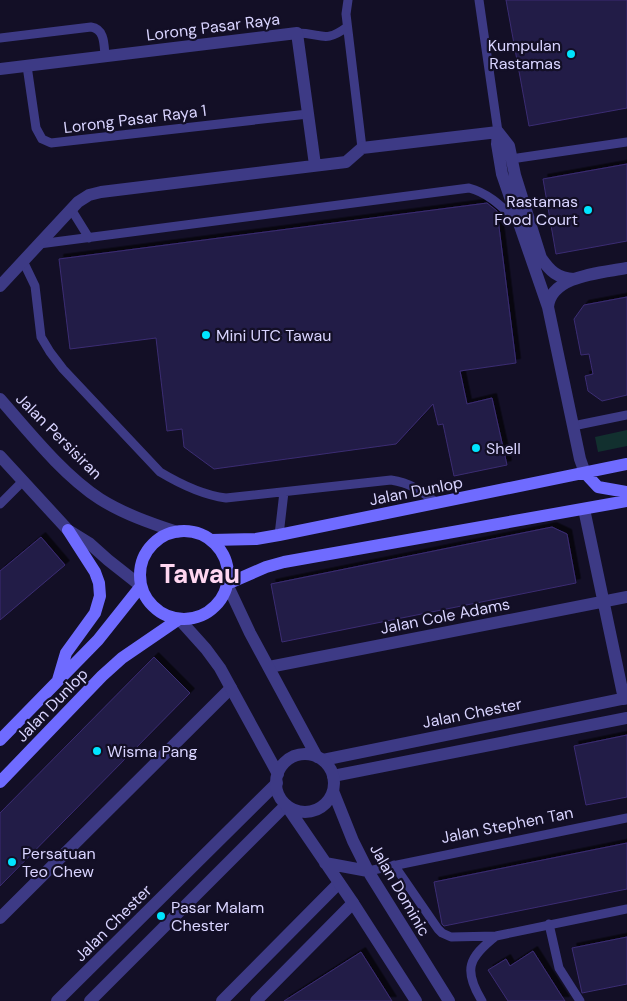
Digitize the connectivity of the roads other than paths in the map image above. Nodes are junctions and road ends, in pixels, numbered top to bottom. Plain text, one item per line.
1 (348, 0) edge
2 (479, 0) edge
3 (347, 27) junction
4 (297, 33) junction
5 (0, 38) edge
6 (105, 56) junction
7 (27, 66) junction
8 (0, 69) edge
9 (308, 114) junction
10 (498, 132) junction
11 (627, 142) edge
12 (362, 148) junction
13 (511, 159) junction
14 (316, 166) junction
15 (71, 209) junction
16 (518, 222) junction
17 (89, 238) junction
18 (38, 244) junction
19 (23, 261) junction
20 (627, 268) edge
21 (574, 279) junction
22 (0, 286) edge
23 (548, 307) junction
24 (0, 399) edge
25 (627, 415) edge
26 (573, 426) junction
27 (0, 456) edge
28 (627, 464) edge
29 (585, 473) junction
30 (23, 481) junction
31 (284, 492) junction
32 (627, 492) edge
33 (627, 501) edge
34 (437, 503) junction
35 (0, 504) edge
36 (584, 509) junction
37 (68, 530) junction
38 (177, 532) junction
39 (279, 535) junction
40 (211, 540) junction
41 (227, 584) junction
42 (142, 586) junction
43 (627, 597) edge
44 (603, 602) junction
45 (180, 619) junction
46 (269, 668) junction
47 (57, 683) junction
48 (231, 688) junction
49 (626, 699) edge
50 (627, 718) edge
51 (0, 740) edge
52 (320, 759) junction
53 (334, 776) junction
54 (277, 778) junction
55 (0, 782) edge
56 (333, 791) junction
57 (286, 805) junction
58 (627, 818) edge
59 (325, 863) junction
60 (394, 865) junction
61 (368, 871) junction
62 (339, 883) junction
63 (353, 903) junction
64 (627, 909) edge
65 (0, 918) edge
66 (549, 924) junction
67 (496, 936) junction
68 (57, 1001) edge
69 (90, 1001) edge
70 (222, 1001) edge
71 (256, 1001) edge
72 (416, 1001) edge
73 (449, 1001) edge
74 (482, 1001) edge
75 (580, 1001) edge

1 - 3 lane
2 - 10 lane
3 - 4 lane
3 - 12 lane
4 - 6 street, Lorong Pasar Raya
4 - 9 street, Lorong Pasar Raya
5 - 6 lane
6 - 7 street, Lorong Pasar Raya
7 - 8 street, Lorong Pasar Raya
7 - 9 lane, Lorong Pasar Raya 1
9 - 14 street, Lorong Pasar Raya
10 - 12 street
10 - 13 street
10 - 16 street
11 - 13 lane
12 - 14 street
13 - 21 street
14 - 15 street
15 - 17 lane
15 - 18 street
16 - 17 lane
16 - 23 street
17 - 18 lane
18 - 19 street
19 - 22 street
19 - 31 lane
20 - 21 street
21 - 23 street
23 - 26 street
24 - 38 street, Jalan Persisiran
25 - 26 lane
26 - 29 street
27 - 30 street
28 - 29 main road, Jalan Dunlop
29 - 32 main road
29 - 34 main road, Jalan Dunlop
30 - 35 lane
30 - 37 street
31 - 34 lane
31 - 39 lane
33 - 36 main road
34 - 39 main road, Jalan Dunlop
36 - 41 main road
36 - 44 street
37 - 42 street
37 - 47 main road
38 - 40 main road
38 - 42 main road
39 - 40 main road, Jalan Dunlop
40 - 41 main road
41 - 45 main road
41 - 46 street
42 - 45 main road
42 - 47 main road, Jalan Dunlop
43 - 44 street, Jalan Cole Adams
44 - 46 street, Jalan Cole Adams
44 - 49 street
45 - 48 street
45 - 55 main road, Jalan Dunlop
46 - 52 street
47 - 51 main road, Jalan Dunlop
48 - 54 street
48 - 65 street
49 - 52 street, Jalan Chester
50 - 53 street
52 - 53 street
52 - 54 street
53 - 56 street
54 - 57 street
54 - 68 street, Jalan Chester
56 - 57 street
56 - 61 street, Jalan Dominic
57 - 59 street
57 - 69 street
58 - 60 lane, Jalan Stephen Tan
59 - 61 street
59 - 62 street
60 - 61 lane, Jalan Stephen Tan
60 - 67 lane
61 - 73 street, Jalan Dominic
62 - 63 street
62 - 70 street
63 - 71 street
63 - 72 street
64 - 66 lane
66 - 67 lane
66 - 75 lane
67 - 74 lane

